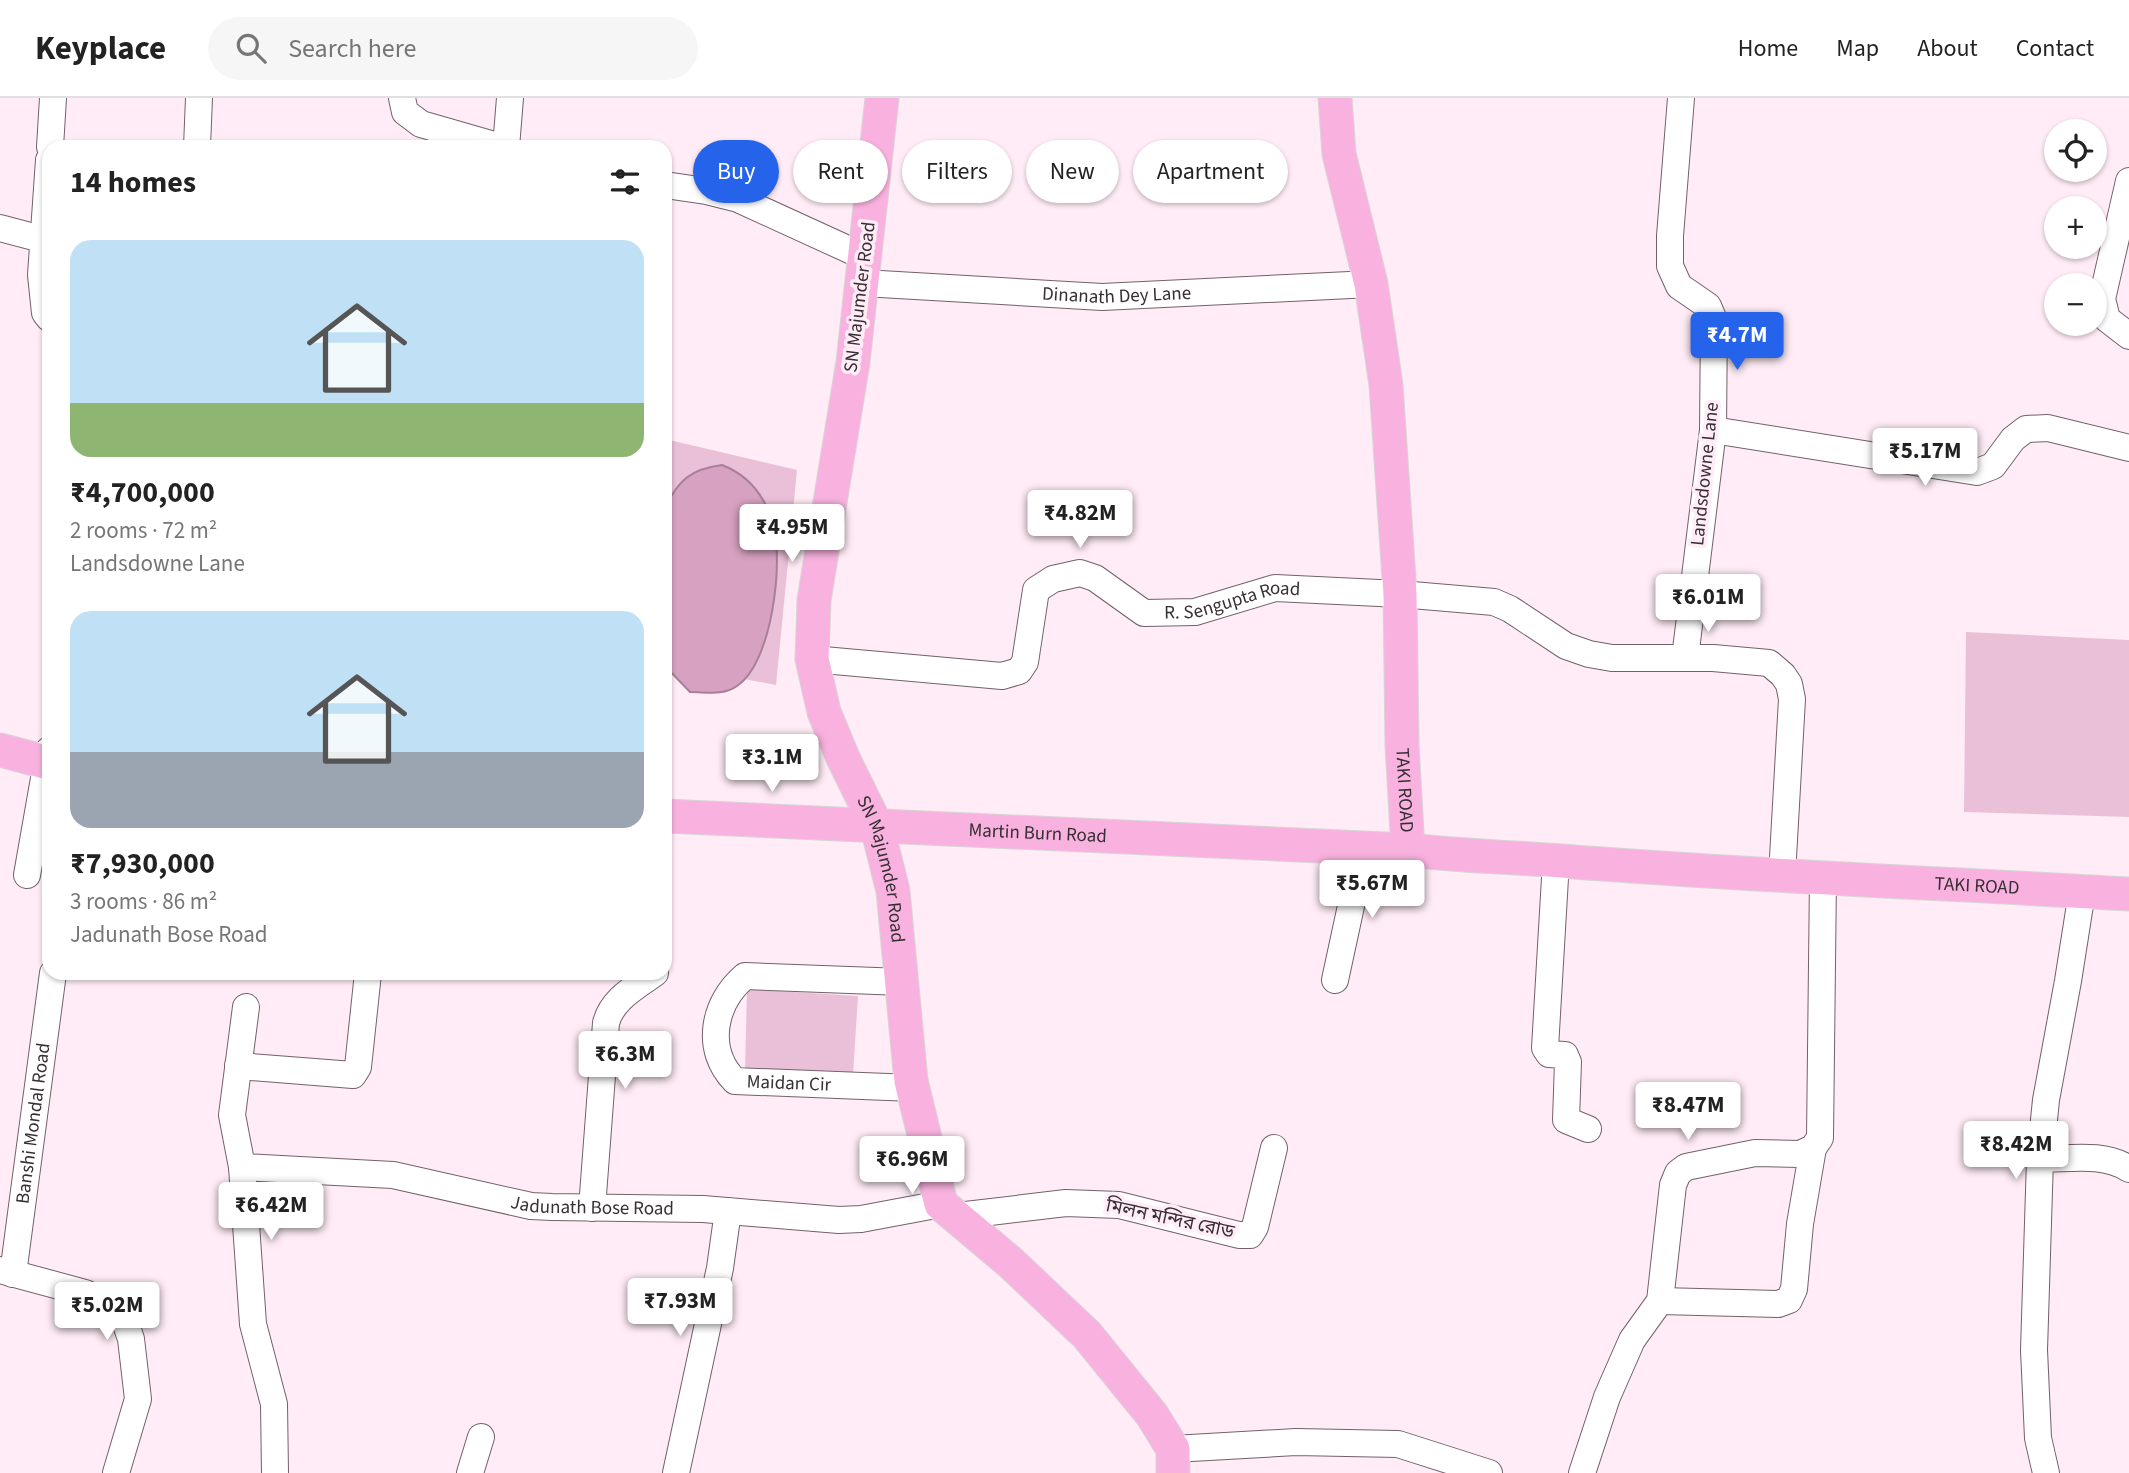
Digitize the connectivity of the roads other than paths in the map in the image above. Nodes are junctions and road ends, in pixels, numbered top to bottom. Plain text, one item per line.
1 (53, 98) edge
2 (199, 98) edge
3 (401, 98) edge
4 (510, 98) edge
5 (883, 98) edge
6 (1335, 98) edge
7 (1681, 98) edge
8 (50, 140) edge
9 (197, 140) edge
10 (478, 140) edge
11 (504, 140) edge
12 (2129, 181) edge
13 (672, 186) edge
14 (0, 228) edge
15 (42, 240) edge
16 (864, 270) junction
17 (1371, 284) junction
18 (2129, 337) edge
19 (1713, 430) junction
20 (2129, 447) edge
21 (1400, 594) junction
22 (1685, 658) junction
23 (812, 659) junction
24 (0, 750) edge
25 (42, 758) edge
26 (42, 792) edge
27 (672, 816) edge
28 (877, 827) junction
29 (1368, 849) junction
30 (1408, 850) junction
31 (1556, 860) junction
32 (27, 875) dead end
33 (1782, 875) junction
34 (1823, 878) junction
35 (2082, 891) junction
36 (2129, 894) edge
37 (52, 980) edge
38 (367, 980) edge
39 (646, 980) edge
40 (1335, 980) dead end
41 (903, 982) junction
42 (246, 1007) dead end
43 (238, 1066) junction
44 (913, 1088) junction
45 (1588, 1129) dead end
46 (1274, 1148) dead end
47 (1814, 1148) junction
48 (2040, 1159) junction
49 (242, 1167) junction
50 (2129, 1169) edge
51 (592, 1208) junction
52 (949, 1210) junction
53 (727, 1211) junction
54 (7, 1272) edge
55 (1660, 1301) junction
56 (481, 1437) dead end
57 (1173, 1461) edge
58 (116, 1473) edge
59 (275, 1473) edge
60 (470, 1473) edge
61 (676, 1473) edge
62 (1489, 1473) edge
63 (1582, 1473) edge
64 (2046, 1473) edge

1 - 8 street
2 - 9 street
3 - 10 street
4 - 11 street
5 - 16 main road, SN Majumder Road
6 - 17 main road, TAKI ROAD
7 - 19 street, Landsdowne Lane
12 - 18 street
13 - 16 street
14 - 15 street
16 - 17 street, Dinanath Dey Lane
16 - 23 main road, SN Majumder Road
17 - 21 main road, TAKI ROAD
19 - 20 street
19 - 22 street, Landsdowne Lane
21 - 22 street
21 - 23 street, R. Sengupta Road
21 - 30 main road, TAKI ROAD
22 - 33 street
23 - 28 main road, SN Majumder Road
24 - 25 main road
26 - 32 street
27 - 28 main road, Martin Burn Road
28 - 29 main road, Martin Burn Road
28 - 41 main road, SN Majumder Road
29 - 30 main road, Martin Burn Road
29 - 40 street
30 - 31 main road, TAKI ROAD
31 - 33 main road, TAKI ROAD
31 - 45 street
33 - 34 main road, TAKI ROAD
34 - 35 main road, TAKI ROAD
34 - 47 street
35 - 36 main road, TAKI ROAD
35 - 48 street
37 - 54 street, Banshi Mondal Road
38 - 43 street
39 - 51 street
41 - 44 main road, SN Majumder Road
41 - 44 street, Maidan Cir
42 - 43 street
43 - 49 street
44 - 52 main road, SN Majumder Road
46 - 52 street, মিলন মন্দির রোড
47 - 55 street
47 - 55 street
48 - 50 street
48 - 64 street
49 - 51 street, Jadunath Bose Road
49 - 59 street
51 - 53 street, Jadunath Bose Road
52 - 53 street, Jadunath Bose Road
52 - 57 main road
53 - 61 street
54 - 58 street
55 - 63 street
56 - 60 street
57 - 62 street

